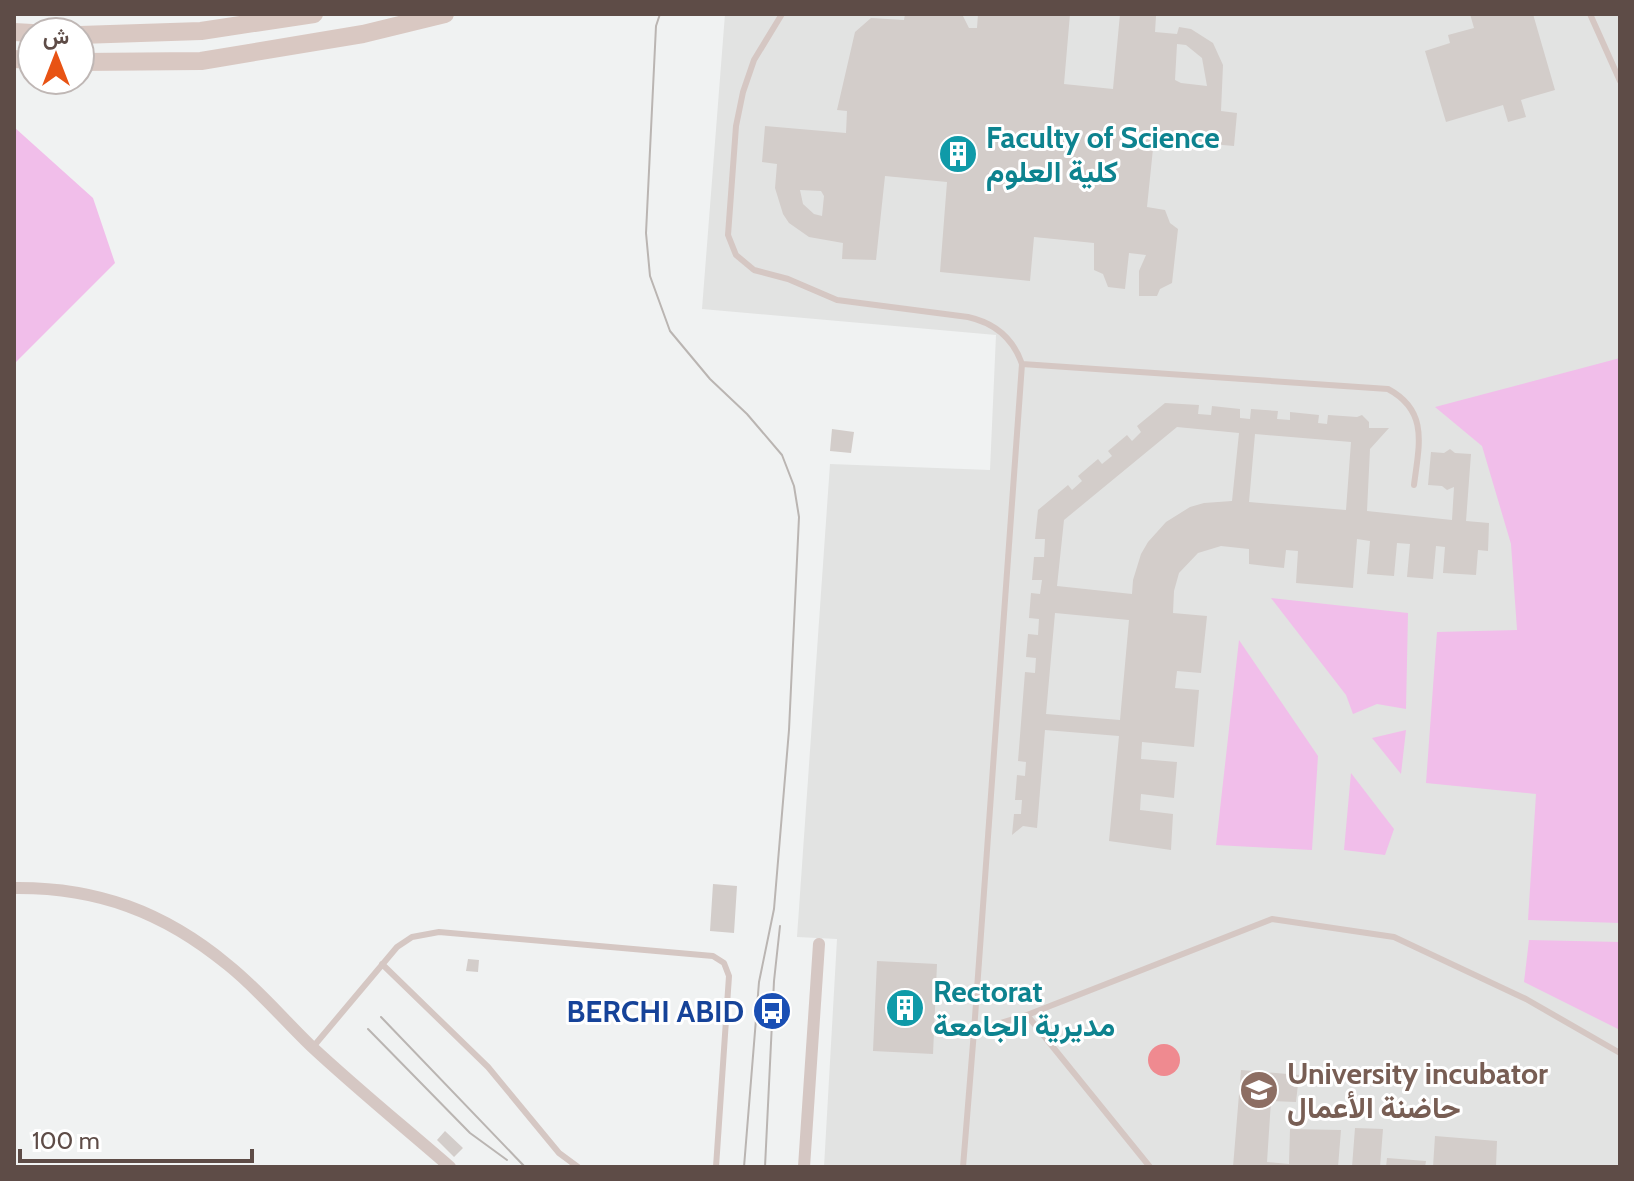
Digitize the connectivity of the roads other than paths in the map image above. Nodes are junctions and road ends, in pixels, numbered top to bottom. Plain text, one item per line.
1 (314, 14) edge
2 (445, 14) edge
3 (782, 14) edge
4 (1590, 14) edge
5 (96, 34) edge
6 (96, 62) edge
7 (1620, 81) edge
8 (1022, 364) junction
9 (1414, 485) dead end
10 (14, 888) edge
11 (819, 944) dead end
12 (382, 964) junction
13 (1027, 1015) junction
14 (974, 1031) junction
15 (313, 1047) junction
16 (1620, 1053) edge
17 (450, 1167) edge
18 (578, 1167) edge
19 (716, 1167) edge
20 (804, 1167) edge
21 (963, 1167) edge
22 (1150, 1167) edge

1 - 5 main road
2 - 6 main road
3 - 8 lane
4 - 7 lane
8 - 9 lane
8 - 14 lane
10 - 15 street
11 - 20 street
12 - 15 lane
12 - 18 lane
12 - 19 lane
13 - 14 lane
13 - 16 lane
13 - 22 lane
14 - 21 lane
15 - 17 street

